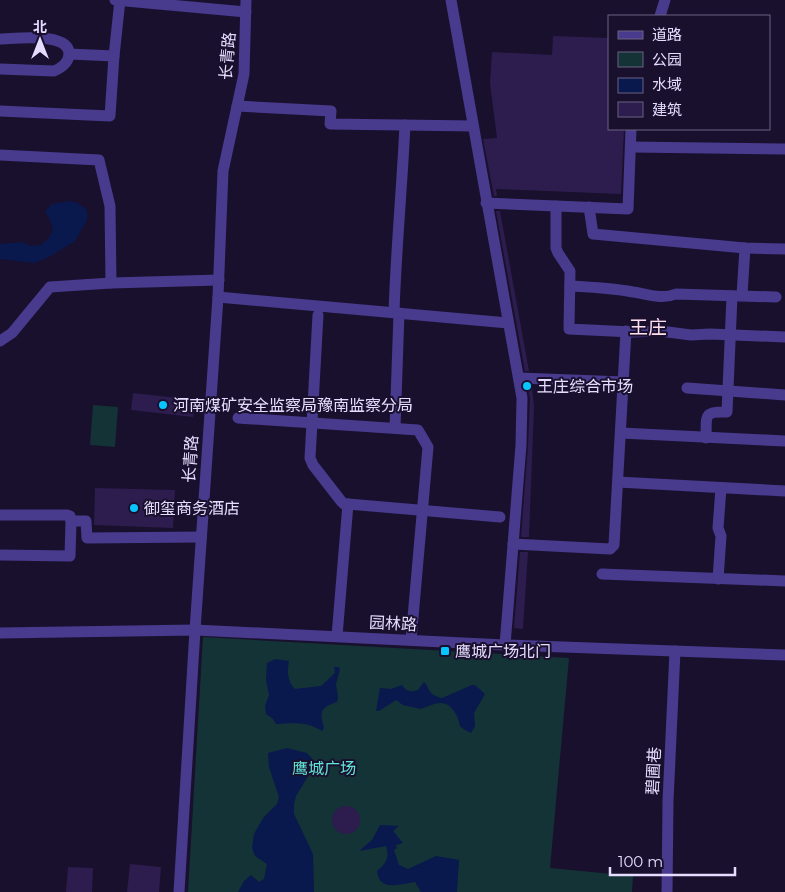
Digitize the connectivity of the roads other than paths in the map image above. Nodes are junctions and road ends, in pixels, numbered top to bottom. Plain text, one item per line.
1 (115, 0) edge
2 (120, 0) edge
3 (451, 0) edge
4 (666, 0) edge
5 (246, 6) edge
6 (660, 15) edge
7 (0, 39) edge
8 (69, 54) junction
9 (114, 56) junction
10 (0, 69) edge
11 (237, 106) junction
12 (0, 111) edge
13 (405, 125) junction
14 (473, 126) junction
15 (631, 130) edge
16 (631, 148) junction
17 (785, 149) edge
18 (0, 155) edge
19 (486, 204) junction
20 (556, 206) junction
21 (589, 208) junction
22 (745, 248) junction
23 (785, 249) edge
24 (219, 280) junction
25 (111, 283) junction
26 (570, 286) junction
27 (737, 296) junction
28 (218, 297) junction
29 (776, 297) dead end
30 (397, 312) junction
31 (318, 315) dead end
32 (508, 323) junction
33 (626, 332) junction
34 (732, 334) junction
35 (785, 337) edge
36 (0, 341) edge
37 (520, 378) dead end
38 (623, 382) junction
39 (687, 388) dead end
40 (729, 390) junction
41 (785, 395) edge
42 (238, 418) dead end
43 (312, 423) junction
44 (395, 428) junction
45 (621, 433) junction
46 (706, 438) junction
47 (785, 441) edge
48 (618, 482) junction
49 (721, 488) junction
50 (785, 491) edge
51 (348, 504) junction
52 (422, 511) junction
53 (0, 515) edge
54 (500, 517) dead end
55 (71, 522) junction
56 (201, 537) junction
57 (513, 544) junction
58 (0, 555) edge
59 (602, 574) dead end
60 (718, 579) junction
61 (785, 581) edge
62 (194, 630) junction
63 (0, 633) edge
64 (337, 636) junction
65 (411, 640) junction
66 (505, 645) junction
67 (675, 651) junction
68 (785, 656) edge
69 (179, 892) edge
70 (667, 892) edge

1 - 2 street
2 - 5 street
2 - 9 street
3 - 14 street
4 - 6 street
5 - 11 street, 长青路
7 - 8 street
8 - 9 street
8 - 10 street
9 - 12 street
11 - 13 street
11 - 24 street, 长青路
13 - 14 street
13 - 30 street
14 - 19 street
15 - 16 street
16 - 17 street
16 - 21 street
18 - 25 street
19 - 20 street
19 - 32 street
20 - 21 street
20 - 26 street
21 - 22 street
22 - 23 street
22 - 27 street
24 - 25 street
24 - 28 street, 长青路
25 - 36 street
26 - 27 street
26 - 33 street
27 - 29 street
27 - 34 street
28 - 30 street
28 - 56 street, 长青路
30 - 32 street
30 - 44 street
31 - 43 street
32 - 57 street
33 - 34 street
33 - 38 street
34 - 35 street
34 - 40 street
37 - 38 street
38 - 45 street
39 - 40 street
40 - 41 street
40 - 46 street
42 - 43 street
43 - 44 street
43 - 51 street
44 - 52 street
45 - 46 street
45 - 48 street
46 - 47 street
48 - 49 street
48 - 57 street
49 - 50 street
49 - 60 street
51 - 52 street
51 - 64 street
52 - 54 street
52 - 65 street
53 - 55 street
55 - 56 street
55 - 58 street
56 - 62 street, 长青路
57 - 66 street
59 - 60 street
60 - 61 street
62 - 63 street, 园林路
62 - 64 street, 园林路
62 - 69 street, 长青路
64 - 65 street, 园林路
65 - 66 street, 园林路
66 - 67 street, 园林路
67 - 68 street, 园林路
67 - 70 street, 碧圃巷

